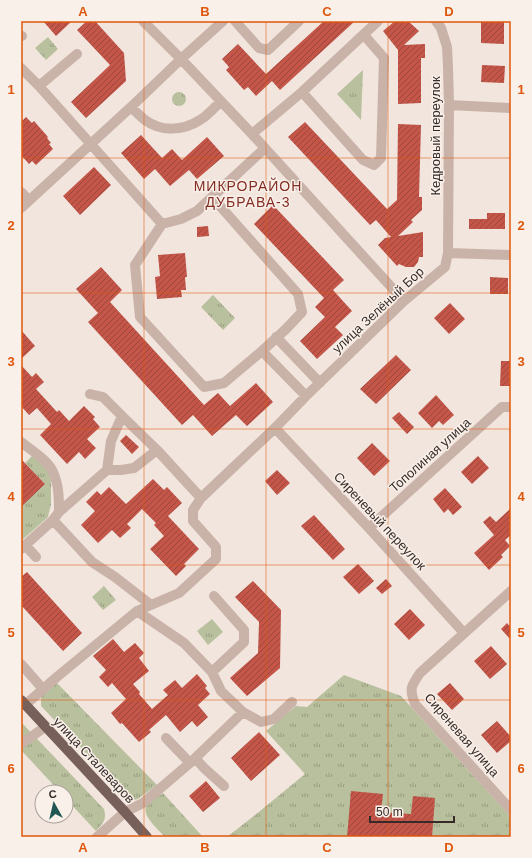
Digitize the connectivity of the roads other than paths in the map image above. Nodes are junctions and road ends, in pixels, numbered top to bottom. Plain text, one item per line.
1 (143, 21) edge
2 (223, 21) edge
3 (235, 21) edge
4 (299, 21) edge
5 (378, 21) edge
6 (436, 21) edge
7 (364, 34) junction
8 (77, 54) dead end
9 (181, 59) junction
10 (22, 72) edge
11 (39, 86) junction
12 (302, 92) junction
13 (220, 102) junction
14 (449, 105) junction
15 (131, 107) junction
16 (511, 108) edge
17 (252, 134) junction
18 (90, 144) junction
19 (264, 149) junction
20 (21, 192) edge
21 (212, 197) junction
22 (29, 200) junction
23 (21, 208) edge
24 (162, 224) junction
25 (448, 253) junction
26 (511, 256) edge
27 (404, 301) junction
28 (276, 337) junction
29 (262, 351) junction
30 (320, 383) junction
31 (90, 394) dead end
32 (306, 396) junction
33 (511, 407) edge
34 (122, 416) junction
35 (275, 428) junction
36 (21, 442) edge
37 (157, 450) junction
38 (107, 470) junction
39 (201, 498) junction
40 (56, 516) junction
41 (369, 528) junction
42 (23, 547) edge
43 (36, 557) dead end
44 (511, 591) edge
45 (214, 596) dead end
46 (151, 605) junction
47 (137, 611) junction
48 (464, 633) junction
49 (21, 664) edge
50 (212, 672) junction
51 (43, 689) junction
52 (292, 702) dead end
53 (23, 703) edge
54 (243, 712) junction
55 (45, 727) junction
56 (166, 738) dead end
57 (21, 744) edge
58 (193, 761) junction
59 (224, 786) dead end
60 (511, 810) edge
61 (125, 812) junction
62 (97, 837) edge
63 (147, 837) edge

1 - 9 street
2 - 9 street
3 - 4 street
5 - 7 street
6 - 14 street, Кедровый переулок
7 - 12 street
7 - 12 street
8 - 11 street
9 - 13 street
9 - 15 street
10 - 11 street
11 - 18 street
12 - 17 street
13 - 15 street
13 - 17 street
14 - 16 street
14 - 25 street, Кедровый переулок
15 - 18 street
17 - 19 street
18 - 22 street
18 - 24 street
19 - 21 street
19 - 27 street
20 - 22 street
21 - 24 street
21 - 28 street
22 - 23 street
24 - 29 street
25 - 26 street
25 - 27 street, улица Зелёный Бор
27 - 30 street, улица Зелёный Бор
28 - 29 street
28 - 30 street
29 - 32 street
30 - 32 street, улица Зелёный Бор
31 - 34 street
32 - 35 street, улица Зелёный Бор
33 - 41 street, Тополиная улица
34 - 37 street
34 - 38 street
35 - 39 street, улица Зелёный Бор
35 - 41 street, Сиреневый переулок
36 - 40 street
37 - 38 street
37 - 39 street
38 - 40 street
39 - 46 street
40 - 42 street
40 - 46 street
41 - 48 street, Сиреневый переулок
42 - 43 street
44 - 48 street, Сиреневая улица
45 - 50 street
46 - 47 street
47 - 50 street
47 - 51 street
48 - 60 street, Сиреневая улица
49 - 51 street
50 - 54 street
51 - 53 street
52 - 54 street
53 - 55 main road, улица Сталеваров
54 - 58 street
55 - 57 street
55 - 61 main road, улица Сталеваров
56 - 58 street
58 - 59 street
58 - 61 street
61 - 62 street
61 - 63 main road, улица Сталеваров

